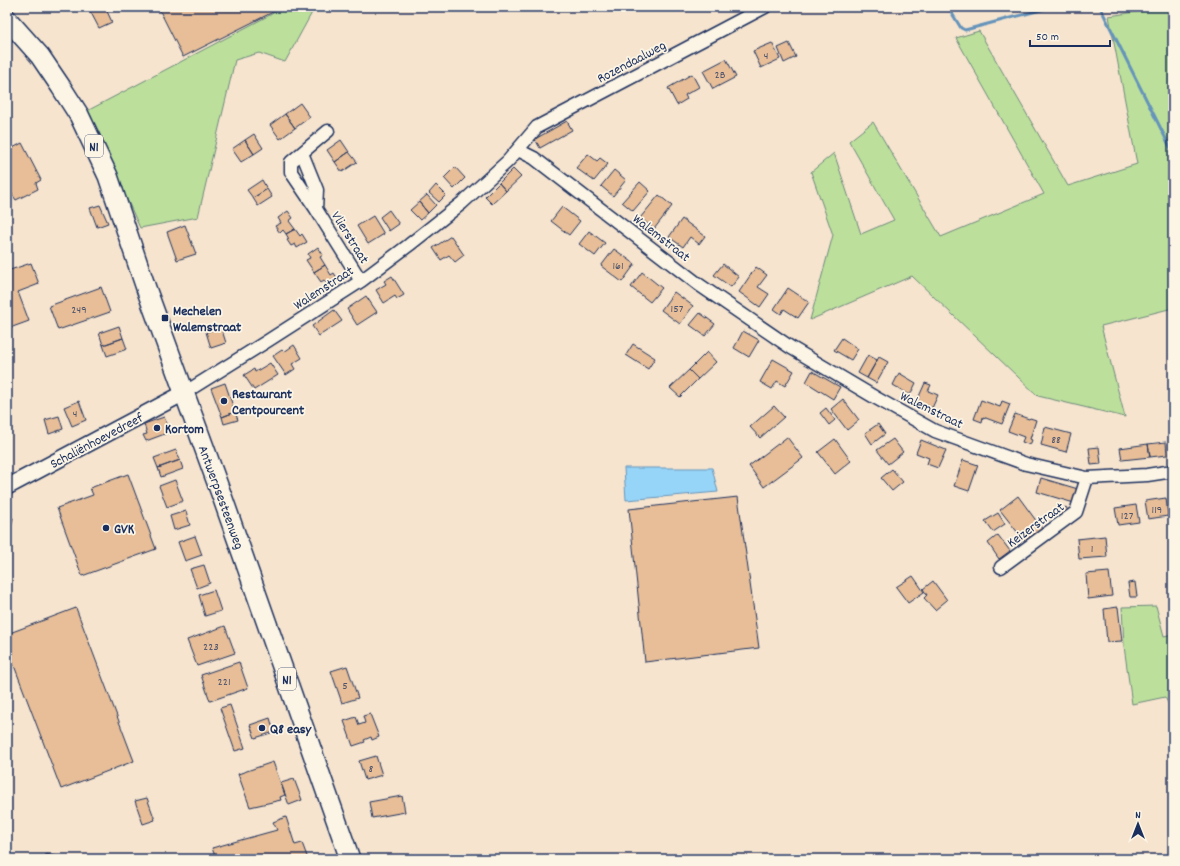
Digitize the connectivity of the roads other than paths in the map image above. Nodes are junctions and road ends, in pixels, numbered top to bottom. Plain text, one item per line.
1 (765, 7) edge
2 (7, 19) edge
3 (328, 131) dead end
4 (518, 150) junction
5 (302, 153) junction
6 (316, 209) junction
7 (361, 281) junction
8 (184, 393) junction
9 (1173, 471) edge
10 (1087, 478) junction
11 (7, 486) edge
12 (1001, 567) dead end
13 (350, 859) edge

1 - 4 street, Rozendaalweg
2 - 8 main road, Antwerpsesteenweg / N1
3 - 5 street, Vlierstraat
4 - 7 street, Walemstraat
4 - 10 street, Walemstraat
5 - 6 street, Vlierstraat
5 - 6 street, Vlierstraat
6 - 7 street, Vlierstraat
7 - 8 street, Walemstraat
8 - 11 street, Schaliënhoevedreef
8 - 13 main road, Antwerpsesteenweg / N1
9 - 10 street, Walemstraat
10 - 12 street, Keizerstraat

